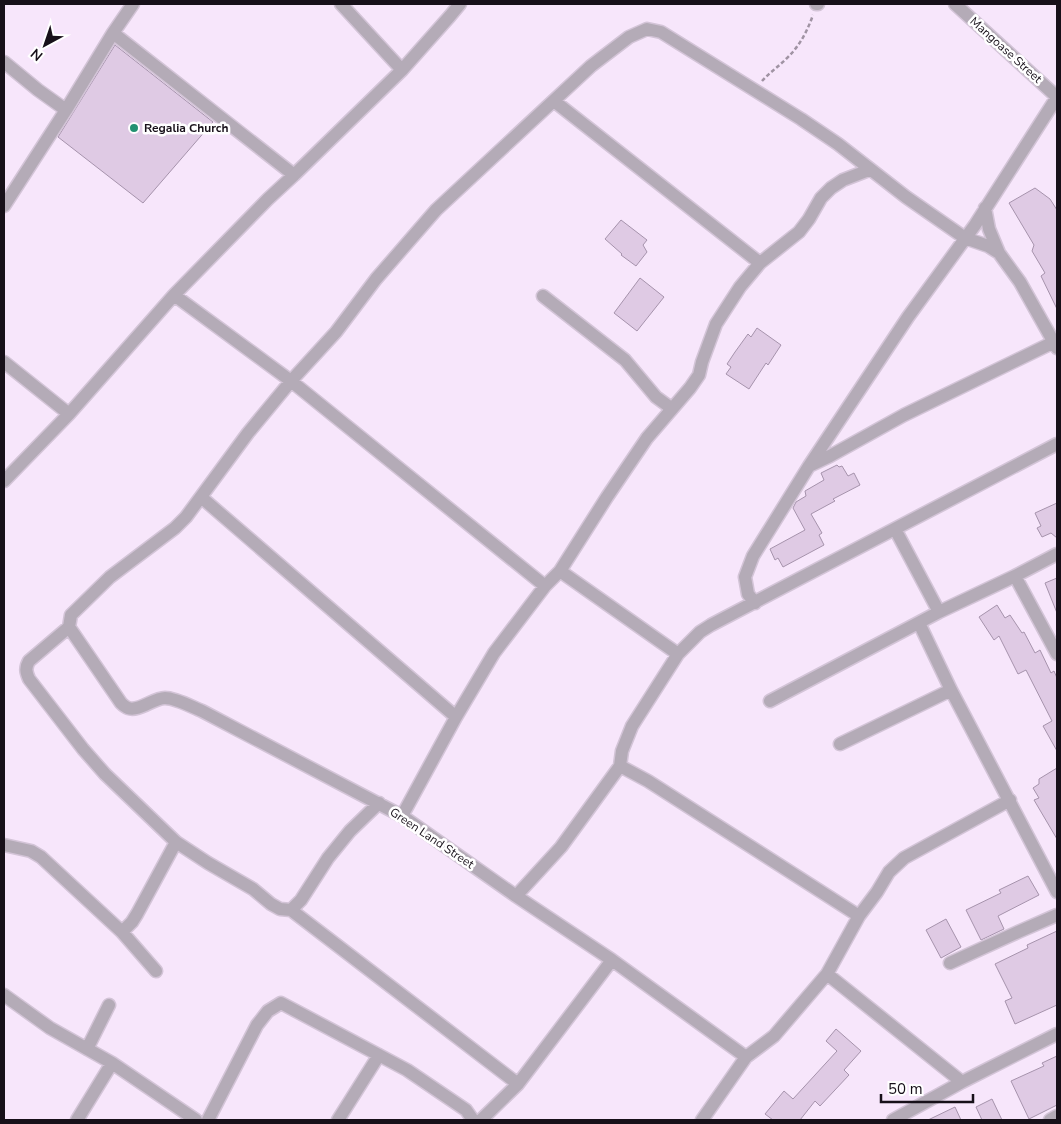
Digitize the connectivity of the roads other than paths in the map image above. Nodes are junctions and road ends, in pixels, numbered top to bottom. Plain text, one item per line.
1 (133, 4) edge
2 (342, 4) edge
3 (460, 4) edge
4 (955, 4) edge
5 (113, 33) junction
6 (4, 62) edge
7 (402, 70) junction
8 (1057, 97) edge
9 (554, 102) junction
10 (66, 110) junction
11 (869, 170) junction
12 (294, 175) junction
13 (4, 206) edge
14 (985, 208) junction
15 (965, 238) junction
16 (1000, 253) junction
17 (760, 263) junction
18 (174, 295) junction
19 (544, 296) dead end
20 (1056, 345) edge
21 (4, 362) edge
22 (291, 381) junction
23 (671, 408) junction
24 (69, 414) junction
25 (1057, 444) edge
26 (809, 466) junction
27 (4, 481) edge
28 (202, 497) junction
29 (895, 529) junction
30 (1057, 554) edge
31 (560, 571) junction
32 (1015, 576) junction
33 (546, 586) junction
34 (755, 603) junction
35 (939, 612) junction
36 (919, 623) junction
37 (69, 627) junction
38 (678, 654) junction
39 (1057, 654) edge
40 (951, 690) junction
41 (770, 701) dead end
42 (456, 717) junction
43 (840, 744) dead end
44 (620, 766) junction
45 (1010, 800) junction
46 (379, 803) junction
47 (402, 816) junction
48 (176, 842) junction
49 (4, 844) edge
50 (1057, 892) edge
51 (516, 896) junction
52 (290, 910) junction
53 (1057, 915) edge
54 (859, 916) junction
55 (122, 932) junction
56 (612, 960) junction
57 (950, 963) dead end
58 (156, 970) dead end
59 (828, 974) junction
60 (4, 995) edge
61 (109, 1005) dead end
62 (1057, 1034) edge
63 (87, 1049) junction
64 (379, 1055) junction
65 (746, 1057) junction
66 (112, 1063) junction
67 (962, 1082) junction
68 (518, 1084) junction
69 (1057, 1116) edge
70 (77, 1120) edge
71 (196, 1120) edge
72 (208, 1120) edge
73 (338, 1120) edge
74 (473, 1120) edge
75 (481, 1120) edge
76 (702, 1120) edge
77 (893, 1120) edge
78 (1050, 1120) edge

1 - 5 street
2 - 7 street
3 - 7 street
4 - 8 street, Mangoase Street
5 - 10 street
5 - 12 street
6 - 10 street
7 - 12 street
8 - 14 street
9 - 11 street
9 - 17 street
9 - 22 street
10 - 13 street
11 - 15 street
11 - 17 street
12 - 18 street
14 - 15 street
14 - 16 street
15 - 16 street
15 - 26 street
16 - 20 street
17 - 23 street
18 - 22 street
18 - 24 street
19 - 23 street
20 - 26 street
21 - 24 street
22 - 28 street
22 - 33 street
23 - 31 street
24 - 27 street
25 - 29 street
26 - 34 street
28 - 37 street
28 - 42 street
29 - 34 street
29 - 35 street
30 - 32 street
31 - 33 street
31 - 38 street
32 - 35 street
32 - 39 street
33 - 42 street
34 - 38 street
35 - 36 street
36 - 40 street
36 - 41 street
37 - 46 street, Green Land Street
37 - 48 street
38 - 44 street
40 - 43 street
40 - 45 street
42 - 47 street
44 - 51 street
44 - 54 street
45 - 50 street
45 - 54 street
46 - 47 street, Green Land Street
46 - 52 street
47 - 51 street, Green Land Street
48 - 52 street
48 - 55 street
49 - 55 street
51 - 56 street, Green Land Street
52 - 68 street
53 - 57 street
54 - 59 street
55 - 58 street
56 - 65 street, Green Land Street
56 - 68 street
59 - 65 street
59 - 67 street
60 - 63 street
61 - 63 street
62 - 67 street
63 - 66 street
64 - 72 street
64 - 73 street
64 - 74 street
65 - 76 street
66 - 70 street
66 - 71 street
67 - 77 street
68 - 75 street
69 - 78 street

